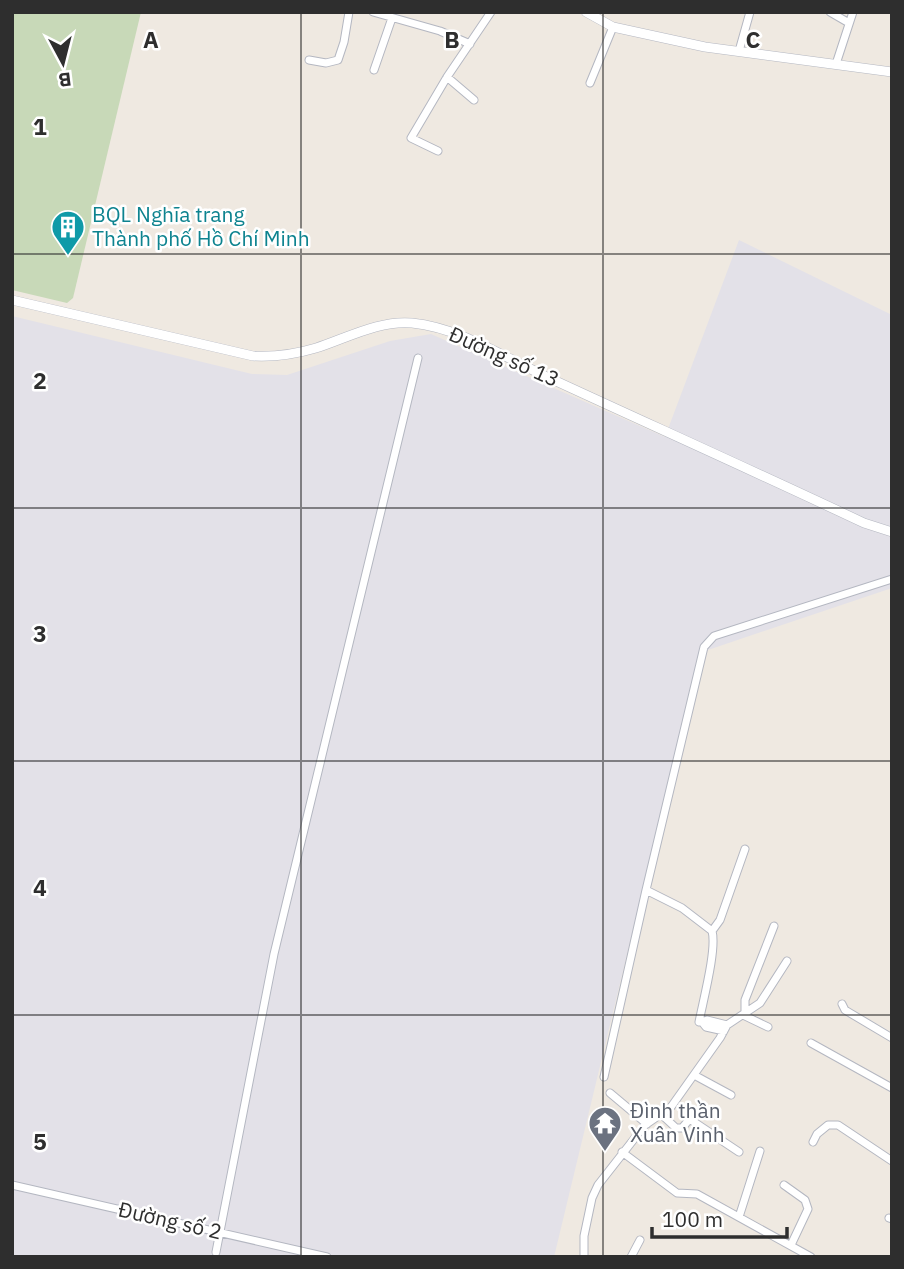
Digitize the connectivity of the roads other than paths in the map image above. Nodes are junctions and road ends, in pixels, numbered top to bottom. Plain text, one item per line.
1 (349, 12) edge
2 (373, 12) edge
3 (491, 12) edge
4 (586, 12) edge
5 (750, 12) edge
6 (830, 12) edge
7 (853, 12) edge
8 (392, 18) junction
9 (849, 23) junction
10 (614, 27) junction
11 (470, 44) junction
12 (739, 51) junction
13 (309, 60) dead end
14 (836, 64) junction
15 (374, 70) dead end
16 (892, 72) edge
17 (447, 77) junction
18 (590, 83) dead end
19 (474, 100) dead end
20 (438, 151) dead end
21 (12, 300) edge
22 (418, 358) dead end
23 (892, 532) edge
24 (892, 579) edge
25 (745, 849) dead end
26 (646, 890) junction
27 (774, 926) dead end
28 (712, 931) junction
29 (787, 961) dead end
30 (842, 1004) dead end
31 (744, 1014) junction
32 (699, 1022) dead end
33 (768, 1027) dead end
34 (892, 1038) edge
35 (811, 1043) dead end
36 (694, 1075) junction
37 (604, 1077) dead end
38 (892, 1088) edge
39 (610, 1093) dead end
40 (731, 1096) dead end
41 (662, 1115) junction
42 (647, 1124) junction
43 (813, 1142) dead end
44 (760, 1151) dead end
45 (622, 1152) junction
46 (739, 1152) dead end
47 (892, 1161) edge
48 (12, 1185) edge
49 (784, 1185) dead end
50 (739, 1217) junction
51 (220, 1233) junction
52 (640, 1240) dead end
53 (791, 1245) junction
54 (215, 1255) edge
55 (327, 1257) edge
56 (584, 1257) edge
57 (631, 1257) edge
58 (811, 1257) edge

1 - 13 street
2 - 8 street
3 - 11 street
4 - 10 street
5 - 12 street
6 - 9 street
7 - 9 street
8 - 11 street
8 - 15 street
9 - 14 street
10 - 12 street
10 - 18 street
11 - 17 street
12 - 14 street
14 - 16 street
17 - 19 street
17 - 20 street
21 - 23 street, Đường số 13
22 - 51 street
24 - 26 street
25 - 28 street
26 - 28 street
26 - 37 street
27 - 31 street
28 - 32 street
29 - 31 street
30 - 34 street
31 - 33 street
31 - 36 street
35 - 38 street
36 - 40 street
36 - 41 street
39 - 42 street
41 - 42 street
41 - 46 street
42 - 45 street
43 - 47 street
44 - 50 street
45 - 50 street
45 - 56 street
48 - 51 street, Đường số 2
49 - 53 street
50 - 53 street
51 - 54 street
51 - 55 street, Đường số 2
52 - 57 street
53 - 58 street

